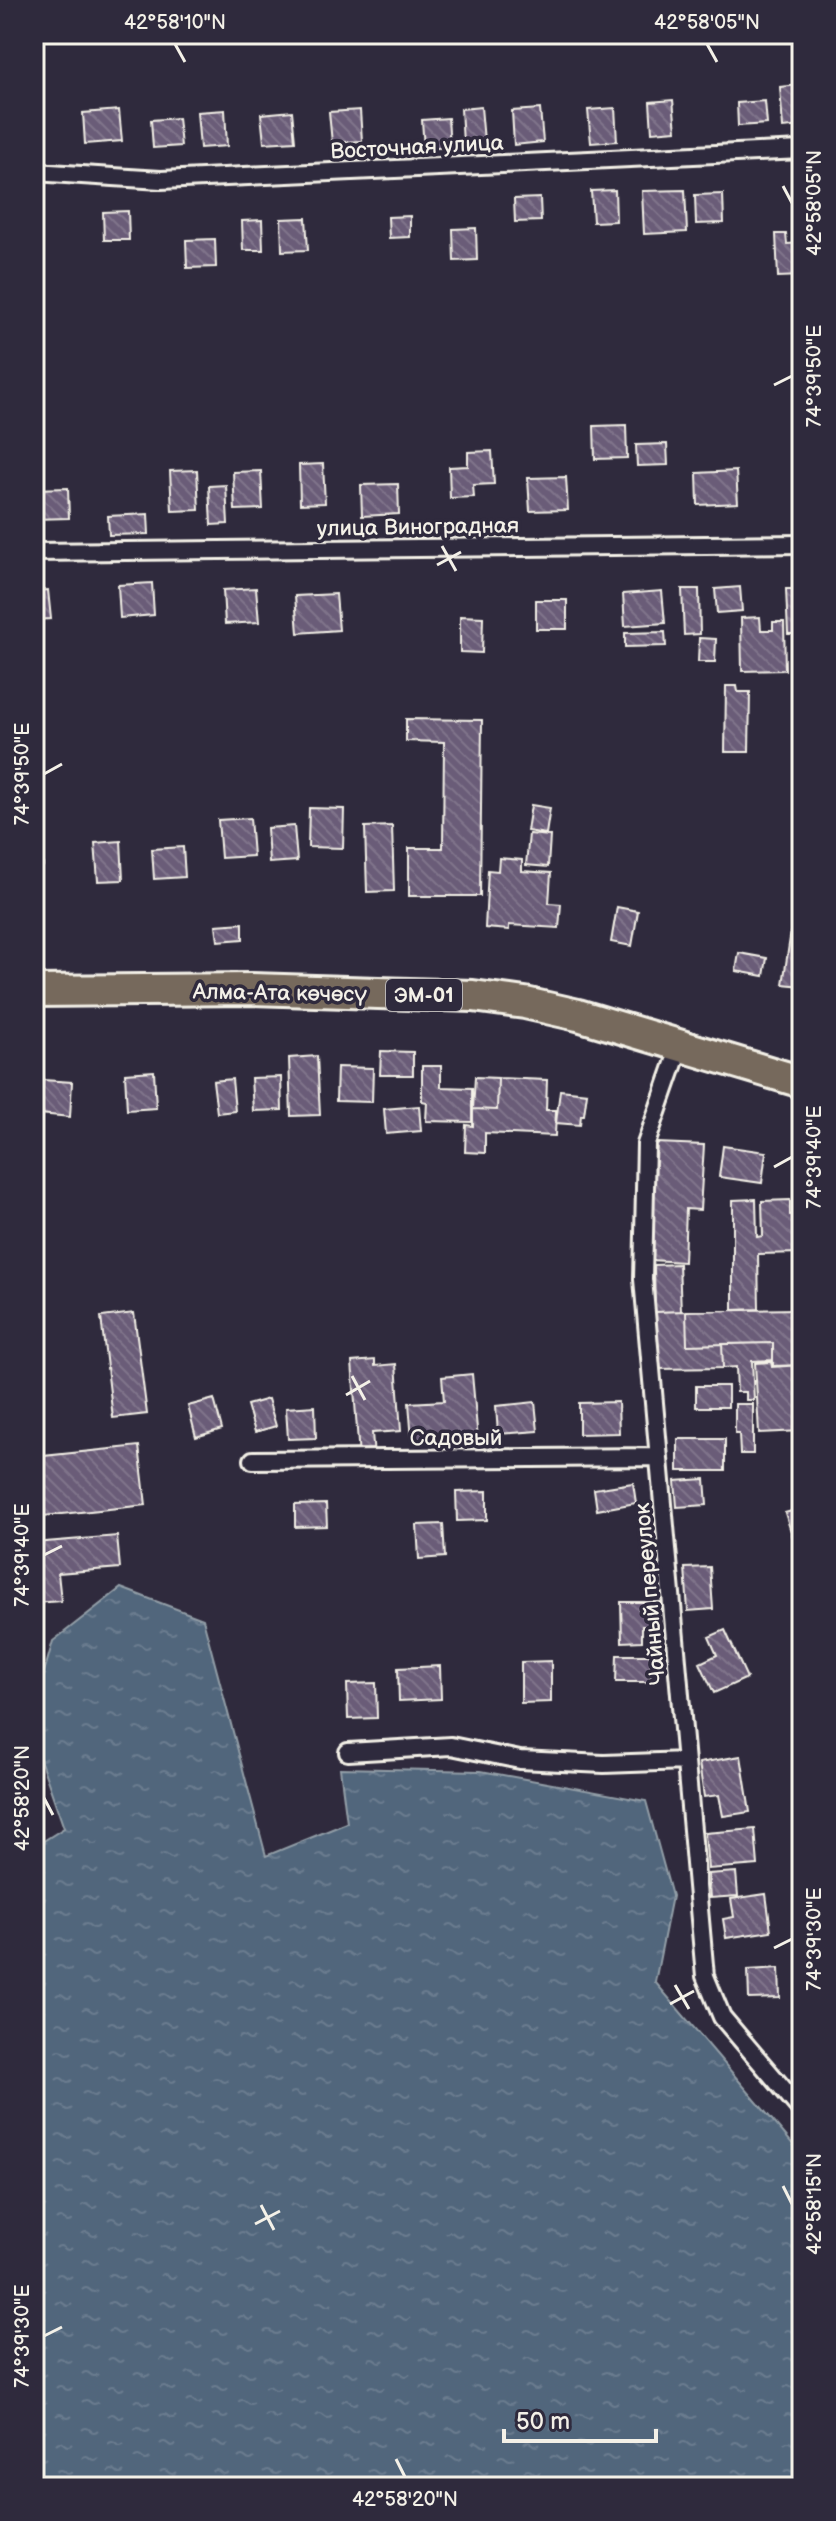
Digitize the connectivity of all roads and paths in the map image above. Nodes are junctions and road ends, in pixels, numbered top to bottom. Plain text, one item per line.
1 (802, 150) edge
2 (34, 172) edge
3 (802, 544) edge
4 (34, 552) edge
5 (34, 991) edge
6 (680, 1046) junction
7 (802, 1082) edge
8 (659, 1457) junction
9 (253, 1460) dead end
10 (348, 1752) dead end
11 (686, 1761) junction
12 (802, 2111) edge

1 - 2 street, Восточная улица
3 - 4 street, улица Виноградная
5 - 6 highway, Алма-Ата көчөсү / ЭМ-01
6 - 7 highway, Алма-Ата көчөсү / ЭМ-01
6 - 8 street, Чайный переулок
8 - 9 street, Садовый
8 - 11 street, Чайный переулок
10 - 11 street
11 - 12 street, Чайный переулок

